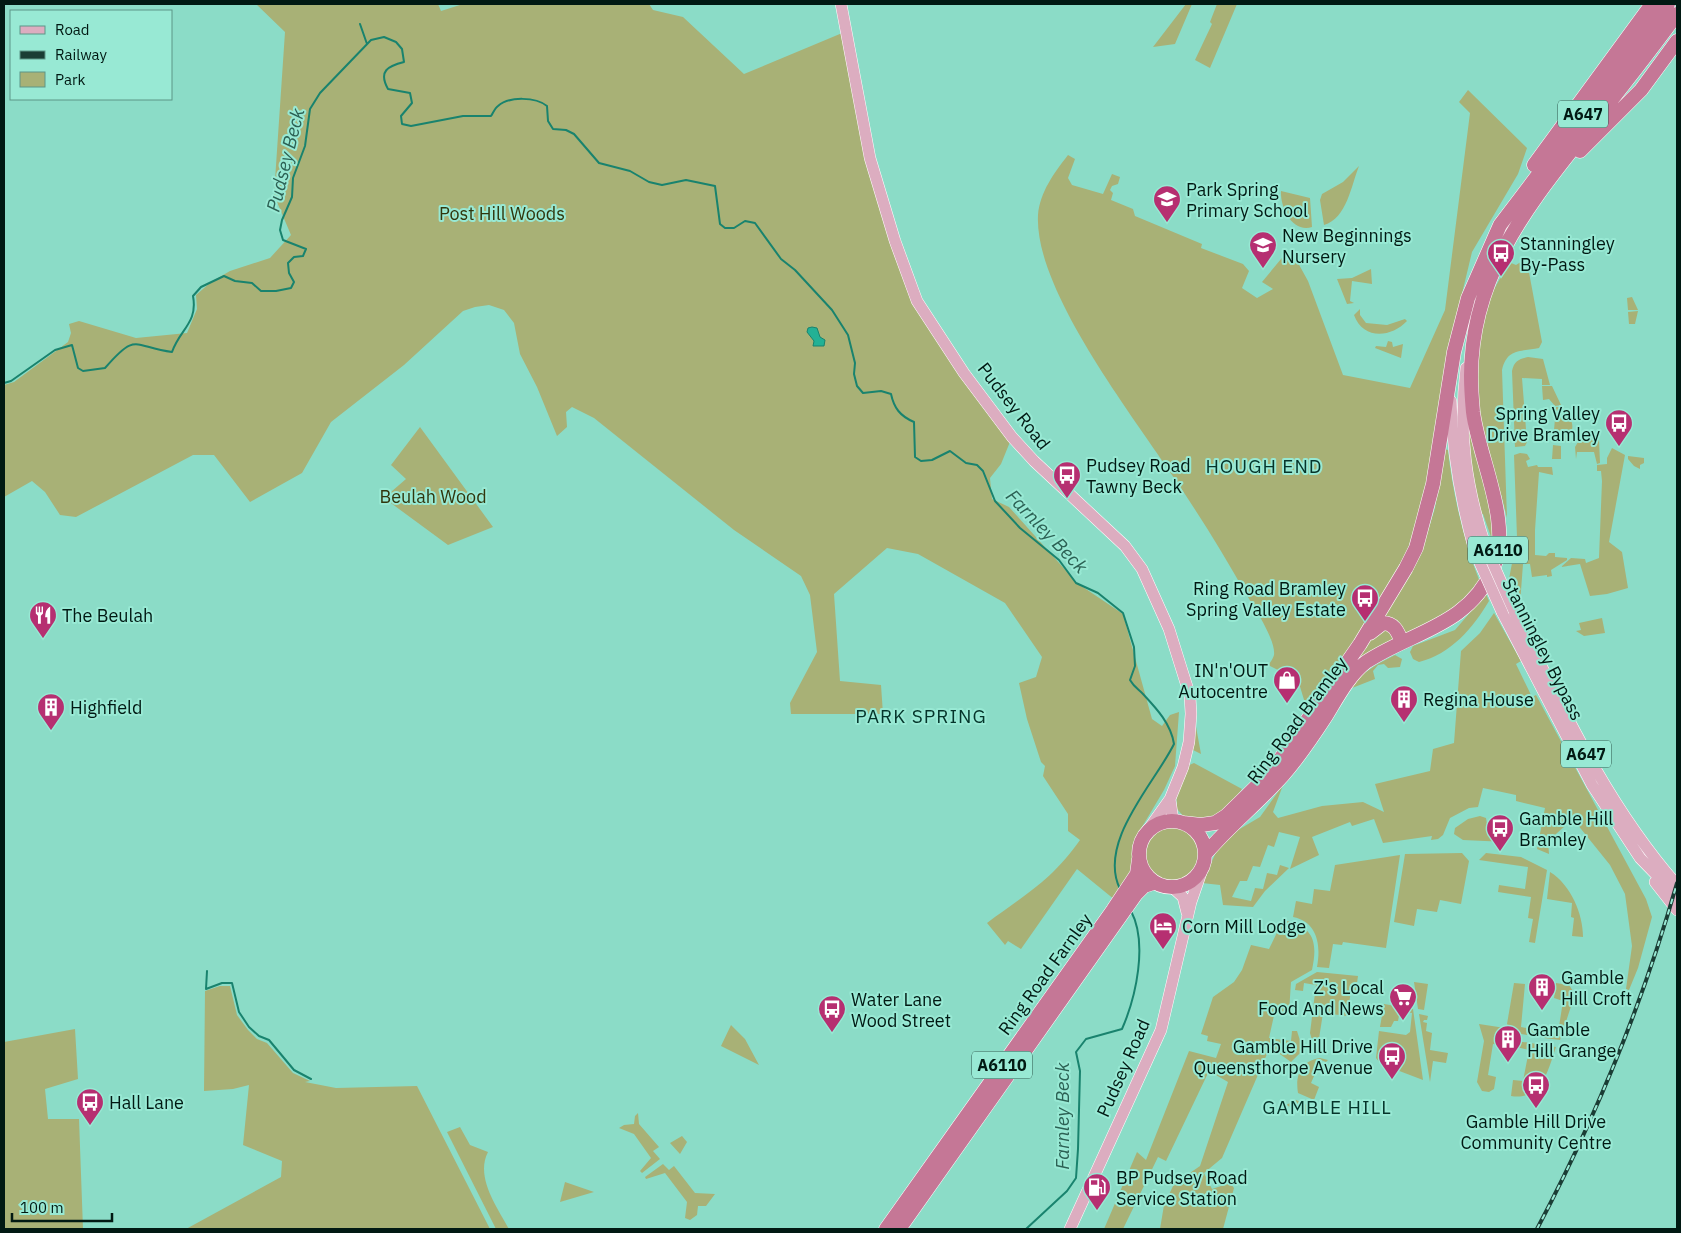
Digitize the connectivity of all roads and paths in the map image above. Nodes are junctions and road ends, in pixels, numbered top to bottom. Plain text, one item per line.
1 (841, 4) edge
2 (1652, 4) edge
3 (1668, 4) edge
4 (1677, 14) edge
5 (1677, 41) edge
6 (1544, 185) junction
7 (1500, 225) junction
8 (1473, 332) junction
9 (1450, 381) junction
10 (1481, 550) junction
11 (1508, 612) junction
12 (1402, 642) junction
13 (1360, 644) junction
14 (1170, 798) junction
15 (1178, 822) junction
16 (1148, 830) junction
17 (1633, 831) junction
18 (1206, 852) junction
19 (1640, 858) junction
20 (1139, 859) junction
21 (1201, 873) junction
22 (1677, 875) edge
23 (1153, 882) junction
24 (1677, 885) edge
25 (1172, 887) junction
26 (1133, 889) junction
27 (1677, 896) edge
28 (1677, 910) edge
29 (1188, 914) junction
30 (1108, 927) junction
31 (886, 1229) edge
32 (899, 1229) edge
33 (1070, 1229) edge

1 - 14 main road, Pudsey Road
2 - 7 highway, A647
3 - 7 highway, Stanningley Bypass / A647
4 - 6 highway, Stanningley Bypass / A647
5 - 6 highway, A647
6 - 8 highway, Stanningley Bypass / A647
7 - 9 highway, Stanningley Bypass / A647
8 - 10 main road, Stanningley Bypass / A647
8 - 12 highway, Ring Road Bramley / A6110
9 - 10 main road, Stanningley Bypass / A647
9 - 13 highway, Ring Road Bramley
10 - 11 main road, Stanningley Bypass / A647, bridge
11 - 17 main road, Stanningley Bypass / A647
11 - 19 main road, Stanningley Bypass / A647
12 - 13 highway
12 - 18 highway, Ring Road Bramley / A6110
13 - 15 highway, Ring Road Bramley
14 - 15 main road, Pudsey Road
14 - 16 main road, Pudsey Road
15 - 16 highway
15 - 18 highway
16 - 20 highway, A6110
17 - 22 main road, A647
17 - 24 main road, Stanningley Bypass / A647
18 - 21 highway
19 - 27 main road, Stanningley Bypass / A647
19 - 28 main road, A647
20 - 23 highway
20 - 26 highway, Ring Road Farnley / A6110
21 - 25 highway
21 - 29 main road, Pudsey Road
23 - 25 highway
23 - 26 highway, Ring Road Farnley / A6110
25 - 29 main road
26 - 30 highway, Ring Road Farnley / A6110
29 - 33 main road, Pudsey Road
30 - 31 highway, Ring Road Farnley / A6110
30 - 32 highway, Ring Road Farnley / A6110

